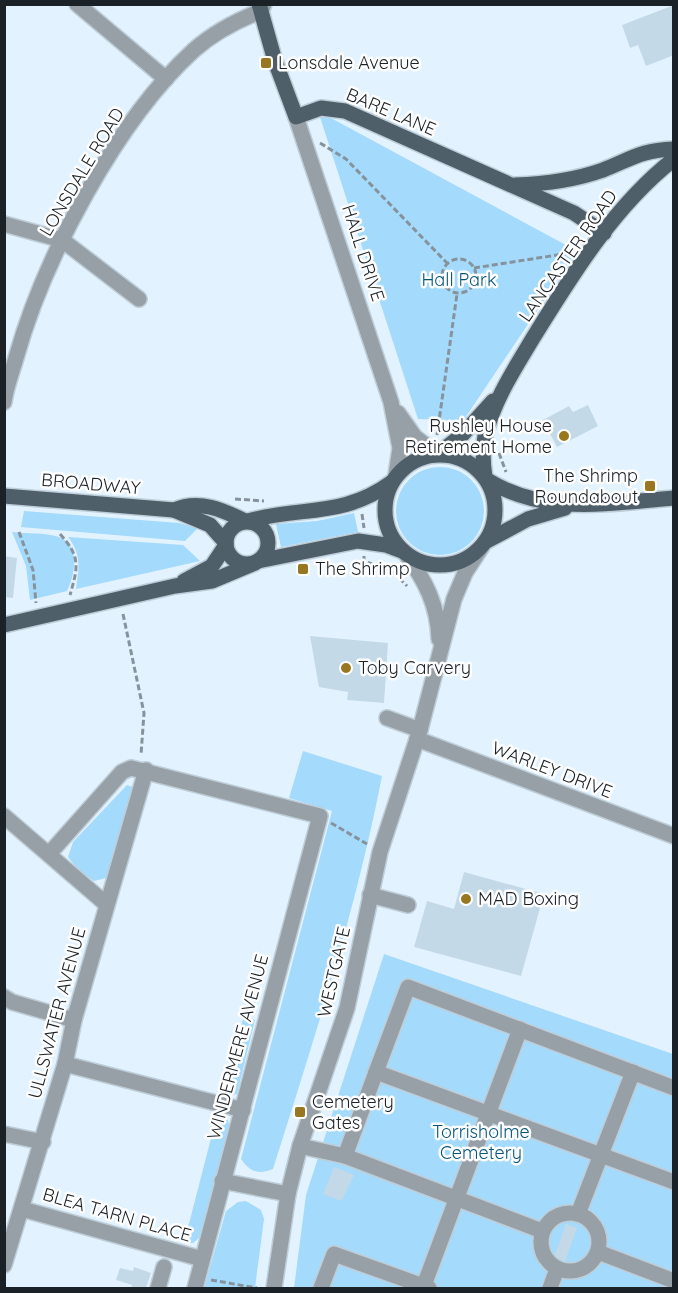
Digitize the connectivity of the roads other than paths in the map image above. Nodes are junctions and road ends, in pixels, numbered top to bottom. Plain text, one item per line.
1 (77, 4) edge
2 (261, 6) edge
3 (166, 79) junction
4 (297, 117) junction
5 (674, 149) edge
6 (674, 159) edge
7 (512, 185) junction
8 (4, 224) edge
9 (604, 233) junction
10 (62, 240) junction
11 (139, 299) dead end
12 (505, 385) junction
13 (4, 402) edge
14 (391, 402) junction
15 (438, 454) junction
16 (394, 478) junction
17 (486, 479) junction
18 (4, 496) edge
19 (674, 498) edge
20 (574, 506) junction
21 (174, 510) junction
22 (247, 521) junction
23 (226, 544) junction
24 (484, 544) junction
25 (404, 552) junction
26 (256, 562) junction
27 (175, 586) junction
28 (4, 625) edge
29 (438, 666) junction
30 (387, 718) dead end
31 (419, 735) junction
32 (142, 769) junction
33 (4, 816) edge
34 (674, 836) edge
35 (49, 854) junction
36 (370, 896) junction
37 (106, 904) junction
38 (408, 905) dead end
39 (4, 997) edge
40 (74, 1020) junction
41 (520, 1029) junction
42 (65, 1064) junction
43 (376, 1072) junction
44 (633, 1072) junction
45 (674, 1088) edge
46 (243, 1110) junction
47 (489, 1114) junction
48 (4, 1134) edge
49 (43, 1142) junction
50 (300, 1146) junction
51 (601, 1155) junction
52 (345, 1156) junction
53 (222, 1181) junction
54 (674, 1182) edge
55 (288, 1194) junction
56 (457, 1198) junction
57 (22, 1209) junction
58 (578, 1214) junction
59 (542, 1231) junction
60 (598, 1252) junction
61 (202, 1258) junction
62 (4, 1265) edge
63 (164, 1267) dead end
64 (557, 1269) junction
65 (674, 1281) edge
66 (200, 1283) edge
67 (158, 1288) edge
68 (274, 1288) edge
69 (321, 1288) edge
70 (425, 1288) edge
71 (550, 1288) edge

1 - 3 street
2 - 3 street, LONSDALE ROAD
2 - 4 main road
3 - 10 street, LONSDALE ROAD
4 - 7 main road, BARE LANE
4 - 14 street, HALL DRIVE
5 - 7 main road, BARE LANE
6 - 9 main road, LANCASTER ROAD
7 - 9 main road, BARE LANE
8 - 10 street
9 - 12 main road, LANCASTER ROAD
10 - 11 street
10 - 13 street, LONSDALE ROAD
12 - 15 main road, LANCASTER ROAD
12 - 17 main road, LANCASTER ROAD
14 - 15 street, HALL DRIVE
14 - 16 street, HALL DRIVE
15 - 16 main road
15 - 17 main road
16 - 22 main road
16 - 25 main road
17 - 20 main road
17 - 24 main road
18 - 21 main road, BROADWAY
19 - 20 main road
20 - 24 main road
21 - 22 main road, BROADWAY
21 - 23 main road, BROADWAY
22 - 23 main road
22 - 26 main road
23 - 26 main road
23 - 27 main road
24 - 25 main road
24 - 29 street, WESTGATE
25 - 26 main road
25 - 29 street, WESTGATE
26 - 27 main road
27 - 28 main road
29 - 31 street, WESTGATE
30 - 31 street, WARLEY DRIVE
31 - 34 street, WARLEY DRIVE
31 - 36 street, WESTGATE
32 - 35 street
32 - 37 street, ULLSWATER AVENUE
32 - 46 street, WINDERMERE AVENUE
33 - 35 street
35 - 37 street
36 - 38 street
36 - 50 street, WESTGATE
37 - 40 street, ULLSWATER AVENUE
39 - 40 street
40 - 42 street, ULLSWATER AVENUE
41 - 43 street
41 - 44 street
41 - 47 street
42 - 46 street
42 - 49 street, ULLSWATER AVENUE
43 - 47 street
43 - 52 street
44 - 45 street
44 - 51 street
46 - 53 street, WINDERMERE AVENUE
47 - 51 street
47 - 56 street
48 - 49 street
49 - 57 street, ULLSWATER AVENUE
50 - 52 street
50 - 55 street, WESTGATE
51 - 54 street
51 - 58 street
52 - 56 street
53 - 55 street
53 - 61 street, WINDERMERE AVENUE
55 - 68 street, WESTGATE
56 - 59 street
56 - 70 street
57 - 61 street, BLEA TARN PLACE
57 - 62 street, ULLSWATER AVENUE
58 - 59 street
58 - 60 street
59 - 64 street
60 - 64 street
60 - 65 street
61 - 66 street, WINDERMERE AVENUE
63 - 67 street
64 - 71 street
69 - 70 street

